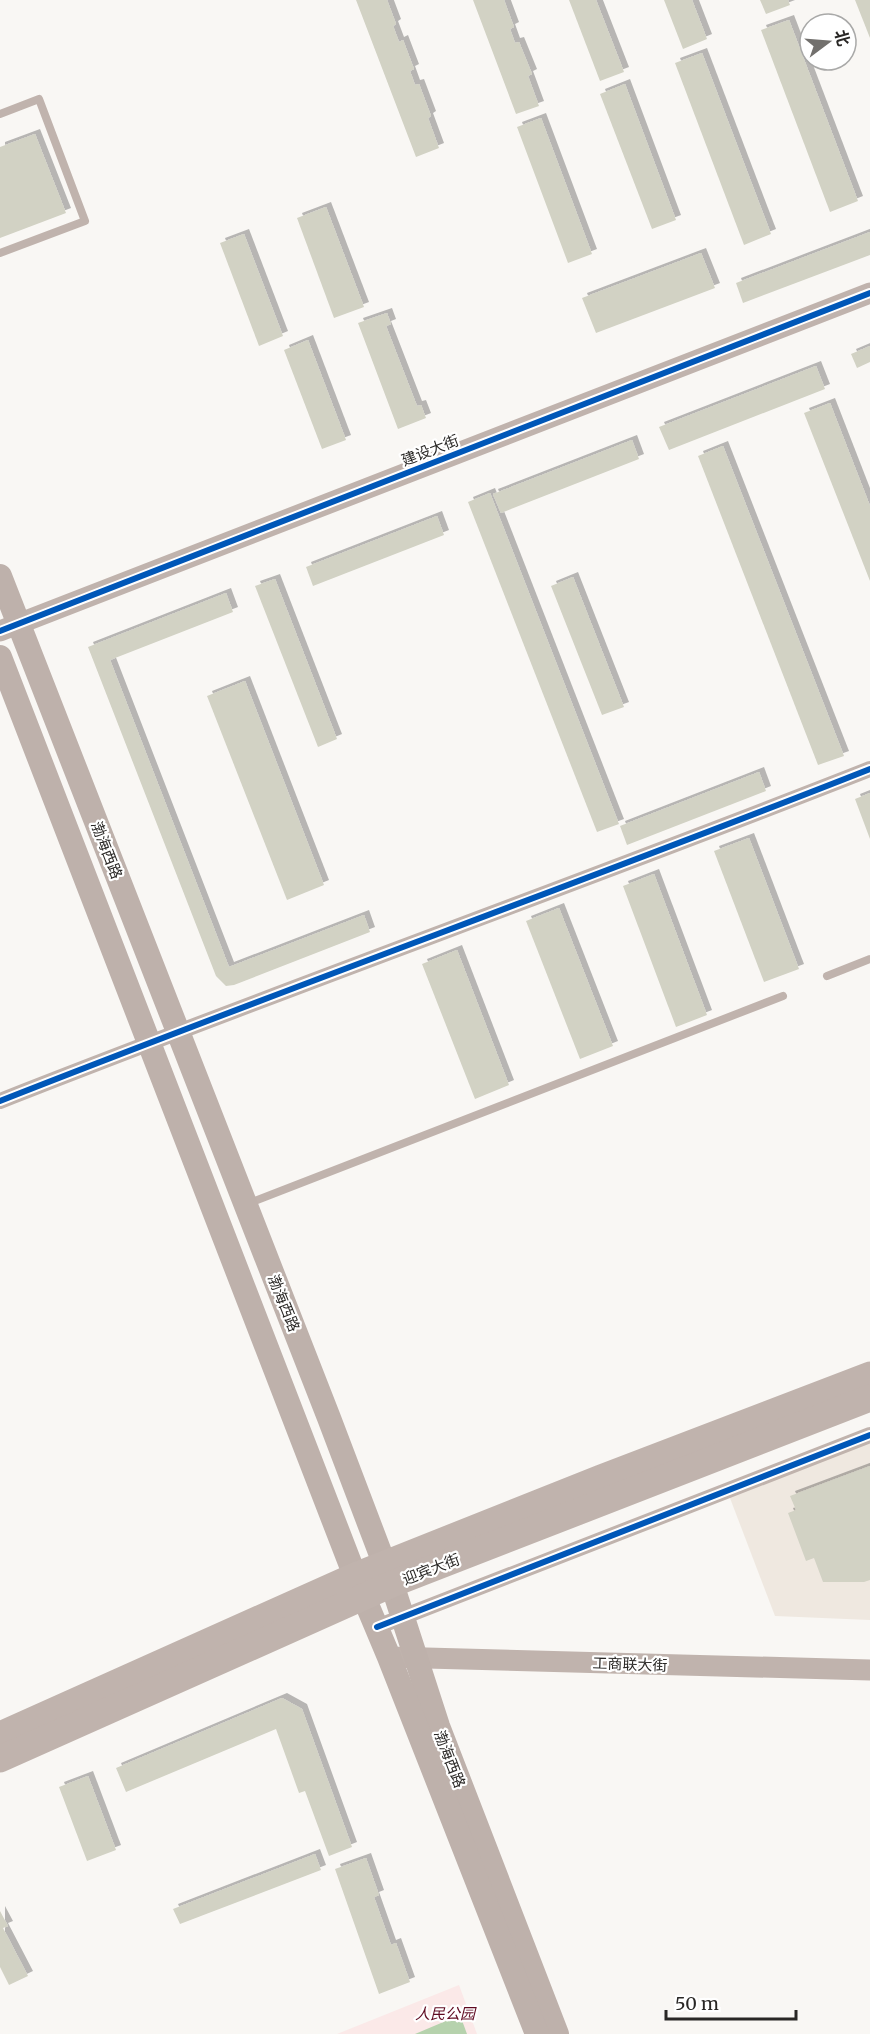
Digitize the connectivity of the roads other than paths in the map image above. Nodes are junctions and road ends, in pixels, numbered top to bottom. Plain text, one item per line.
1 (0, 114) edge
2 (0, 253) edge
3 (870, 293) edge
4 (0, 576) edge
5 (9, 627) edge
6 (0, 657) edge
7 (870, 769) edge
8 (870, 959) edge
9 (826, 976) dead end
10 (783, 996) dead end
11 (178, 1032) junction
12 (148, 1043) junction
13 (0, 1101) edge
14 (245, 1205) junction
15 (870, 1375) edge
16 (870, 1398) edge
17 (870, 1435) edge
18 (388, 1574) junction
19 (359, 1587) junction
20 (403, 1618) junction
21 (377, 1628) junction
22 (389, 1657) junction
23 (416, 1658) junction
24 (870, 1670) edge
25 (0, 1735) edge
26 (0, 1759) edge
27 (537, 2034) edge
28 (557, 2034) edge

1 - 2 lane
3 - 5 street, 建设大街
4 - 5 main road, 渤海西路
5 - 11 main road, 渤海西路
6 - 12 main road, 渤海西路
7 - 11 street
8 - 9 lane
10 - 14 lane
11 - 12 street
11 - 14 main road, 渤海西路
12 - 13 street
12 - 19 main road, 渤海西路
14 - 18 main road, 渤海西路
15 - 18 main road, 迎宾大街
16 - 18 main road, 迎宾大街
17 - 20 street
18 - 19 main road, 迎宾大街
18 - 20 main road, 渤海西路
19 - 21 main road, 渤海西路
19 - 25 main road, 迎宾大街
19 - 26 main road, 迎宾大街
20 - 21 street
20 - 23 main road, 渤海西路
21 - 22 main road, 渤海西路
22 - 23 street, 工商联大街
22 - 27 main road, 渤海西路
23 - 24 street, 工商联大街
23 - 28 main road, 渤海西路

